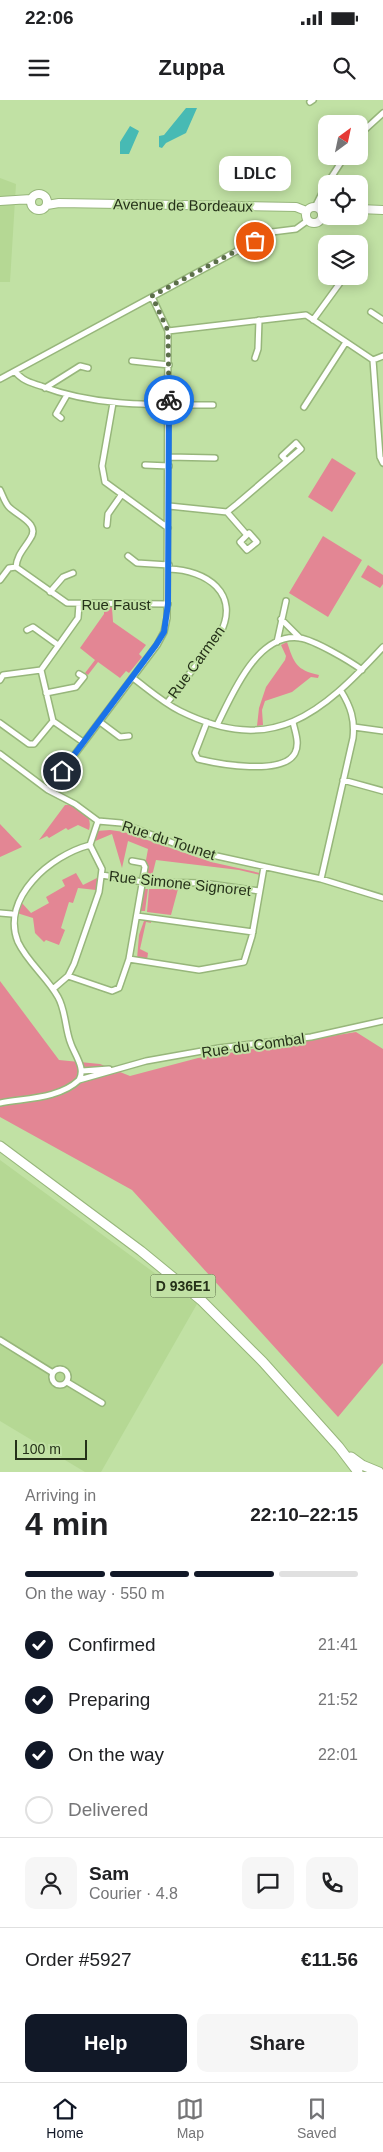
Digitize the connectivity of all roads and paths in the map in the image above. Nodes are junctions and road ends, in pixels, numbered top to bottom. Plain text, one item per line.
1 (383, 113) edge
2 (368, 127) edge
3 (45, 196) junction
4 (0, 201) edge
5 (318, 201) edge
6 (32, 203) junction
7 (59, 203) junction
8 (47, 205) junction
9 (315, 207) junction
10 (318, 209) edge
11 (368, 209) edge
12 (383, 210) edge
13 (306, 211) junction
14 (307, 221) junction
15 (318, 222) edge
16 (338, 285) edge
17 (152, 296) junction
18 (371, 312) dead end
19 (259, 320) junction
20 (313, 320) junction
21 (383, 320) edge
22 (168, 331) junction
23 (346, 342) junction
24 (383, 356) edge
25 (255, 358) dead end
26 (373, 360) junction
27 (132, 361) dead end
28 (169, 365) junction
29 (88, 368) dead end
30 (15, 371) junction
31 (0, 379) edge
32 (44, 388) junction
33 (67, 395) junction
34 (113, 403) junction
35 (169, 405) junction
36 (213, 405) dead end
37 (304, 407) dead end
38 (61, 418) dead end
39 (169, 457) junction
40 (215, 458) dead end
41 (287, 461) dead end
42 (383, 463) edge
43 (145, 465) dead end
44 (169, 466) junction
45 (0, 490) edge
46 (122, 494) junction
47 (169, 506) junction
48 (227, 512) junction
49 (107, 525) dead end
50 (168, 528) junction
51 (247, 535) dead end
52 (128, 556) dead end
53 (16, 567) junction
54 (169, 567) junction
55 (73, 573) dead end
56 (0, 580) edge
57 (50, 592) junction
58 (286, 601) dead end
59 (79, 604) junction
60 (168, 604) junction
61 (281, 618) junction
62 (26, 630) dead end
63 (300, 638) junction
64 (277, 642) junction
65 (58, 645) junction
66 (383, 647) edge
67 (41, 670) junction
68 (362, 670) junction
69 (79, 674) dead end
70 (133, 678) junction
71 (0, 680) edge
72 (341, 691) junction
73 (46, 693) junction
74 (167, 703) junction
75 (53, 721) junction
76 (100, 722) junction
77 (207, 722) junction
78 (293, 722) junction
79 (0, 723) edge
80 (218, 725) junction
81 (354, 727) junction
82 (383, 731) edge
83 (129, 736) dead end
84 (83, 742) junction
85 (0, 754) edge
86 (343, 780) junction
87 (48, 790) junction
88 (383, 790) edge
89 (98, 821) junction
90 (90, 845) junction
91 (132, 861) dead end
92 (264, 867) junction
93 (102, 875) junction
94 (321, 879) junction
95 (143, 882) junction
96 (259, 891) junction
97 (383, 898) edge
98 (0, 913) edge
99 (12, 914) junction
100 (137, 916) junction
101 (253, 932) junction
102 (129, 959) junction
103 (68, 976) junction
104 (53, 989) junction
105 (383, 1021) edge
106 (122, 1067) junction
107 (82, 1071) junction
108 (79, 1080) junction
109 (0, 1104) edge
110 (2, 1146) edge
111 (0, 1340) edge
112 (53, 1373) junction
113 (67, 1382) junction
114 (102, 1403) dead end
115 (339, 1447) junction
116 (358, 1472) edge
117 (381, 1472) edge

1 - 2 street
3 - 6 main road
3 - 7 main road, Avenue de Bordeaux
3 - 8 main road
4 - 6 main road
5 - 9 street
6 - 8 main road, Avenue de Bordeaux
7 - 8 main road, Avenue de Bordeaux
7 - 13 main road, Avenue de Bordeaux
9 - 10 main road
9 - 13 main road
11 - 12 main road
13 - 14 main road
14 - 15 main road
14 - 17 street
16 - 20 street
17 - 22 street
17 - 30 street
18 - 21 street
19 - 20 street
19 - 22 street
19 - 25 street
20 - 23 street
22 - 28 street
23 - 26 street
23 - 37 street
24 - 26 street
26 - 42 street
27 - 28 street
28 - 35 street
29 - 32 street
30 - 31 street
30 - 32 street
32 - 33 street
33 - 34 street
33 - 38 street
34 - 35 street
34 - 46 street
35 - 36 street
35 - 39 street
39 - 40 street
39 - 44 street
41 - 48 street
43 - 44 street
44 - 47 street
45 - 53 street
46 - 49 street
46 - 50 street
47 - 48 street
47 - 50 street
48 - 51 street
50 - 54 street
52 - 54 street, Rue Carmen
53 - 56 street
53 - 57 street, Rue Faust
54 - 60 street
54 - 74 street, Rue Carmen
55 - 57 street
57 - 59 street, Rue Faust
58 - 61 street
59 - 60 street, Rue Faust
59 - 65 street
60 - 70 street
61 - 63 street
61 - 64 street
62 - 65 street
63 - 64 street
63 - 68 street
64 - 80 street
65 - 67 street
66 - 68 street
67 - 71 street
67 - 73 street
68 - 72 street
69 - 73 street
70 - 74 street
70 - 76 street
72 - 78 street
72 - 81 street
73 - 75 street
74 - 77 street
75 - 79 street
75 - 84 street
76 - 83 street
76 - 84 street
77 - 78 street
77 - 80 street
78 - 80 street
81 - 82 street
81 - 86 street
84 - 87 street
85 - 87 street
86 - 88 street
86 - 94 street
87 - 89 street
89 - 90 street
89 - 92 street, Rue du Tounet
90 - 93 street
90 - 99 street
91 - 95 street
92 - 94 street, Rue du Tounet
92 - 96 street
93 - 95 street, Rue Simone Signoret
93 - 103 street
94 - 97 street, Rue du Tounet
95 - 96 street, Rue Simone Signoret
95 - 100 street
96 - 101 street
98 - 99 street
99 - 104 street
100 - 101 street
100 - 102 street
101 - 102 street
102 - 103 street
103 - 104 street
104 - 107 street
105 - 106 street, Rue du Combal
106 - 107 street, Rue du Combal
106 - 108 street, Rue du Combal
107 - 108 street
108 - 109 street, Rue du Combal
110 - 115 main road, D 936E1
111 - 112 street
112 - 113 street
112 - 113 street
113 - 114 street
115 - 116 main road, D 936E1
115 - 117 main road, D 936E1

